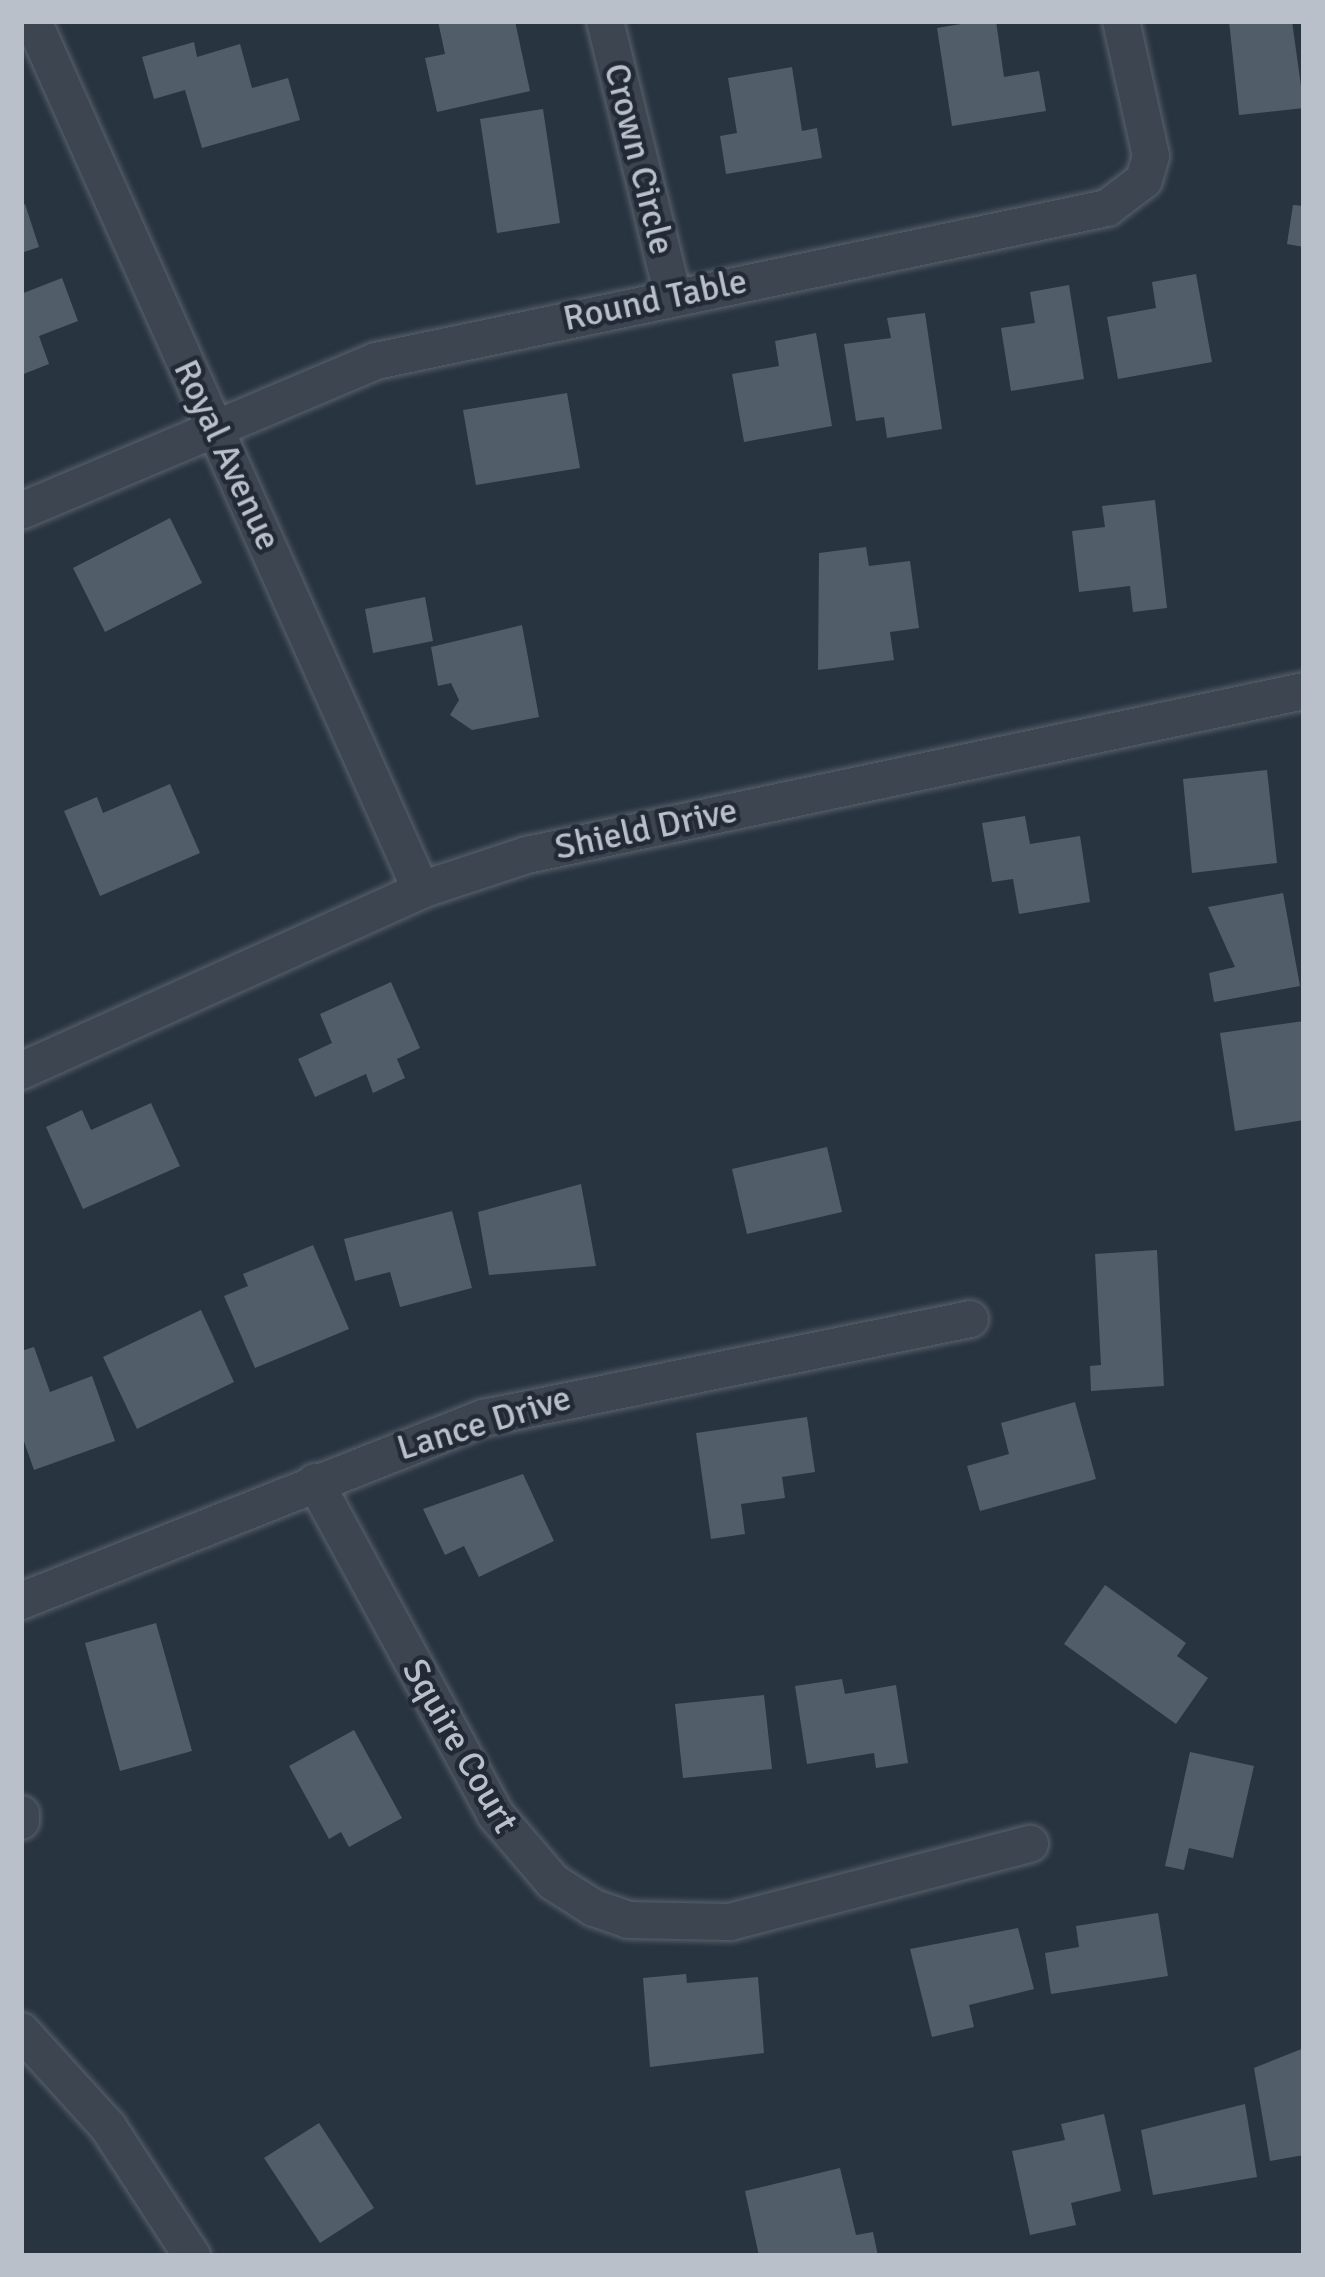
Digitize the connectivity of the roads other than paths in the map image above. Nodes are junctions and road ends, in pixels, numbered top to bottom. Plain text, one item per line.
1 (33, 21) edge
2 (605, 21) edge
3 (1121, 21) edge
4 (673, 296) junction
5 (213, 426) junction
6 (21, 511) edge
7 (1304, 691) edge
8 (421, 890) junction
9 (21, 1072) edge
10 (970, 1318) dead end
11 (315, 1482) junction
12 (21, 1601) edge
13 (1030, 1844) dead end
14 (21, 2031) edge
15 (192, 2256) edge

1 - 5 street, Royal Avenue
2 - 4 street, Crown Circle
3 - 4 street, Round Table
4 - 5 street, Round Table
5 - 6 street, Round Table
5 - 8 street, Royal Avenue
7 - 8 street, Shield Drive
8 - 9 street, Shield Drive
10 - 11 street, Lance Drive
11 - 12 street, Lance Drive
11 - 13 street, Squire Court
14 - 15 street

